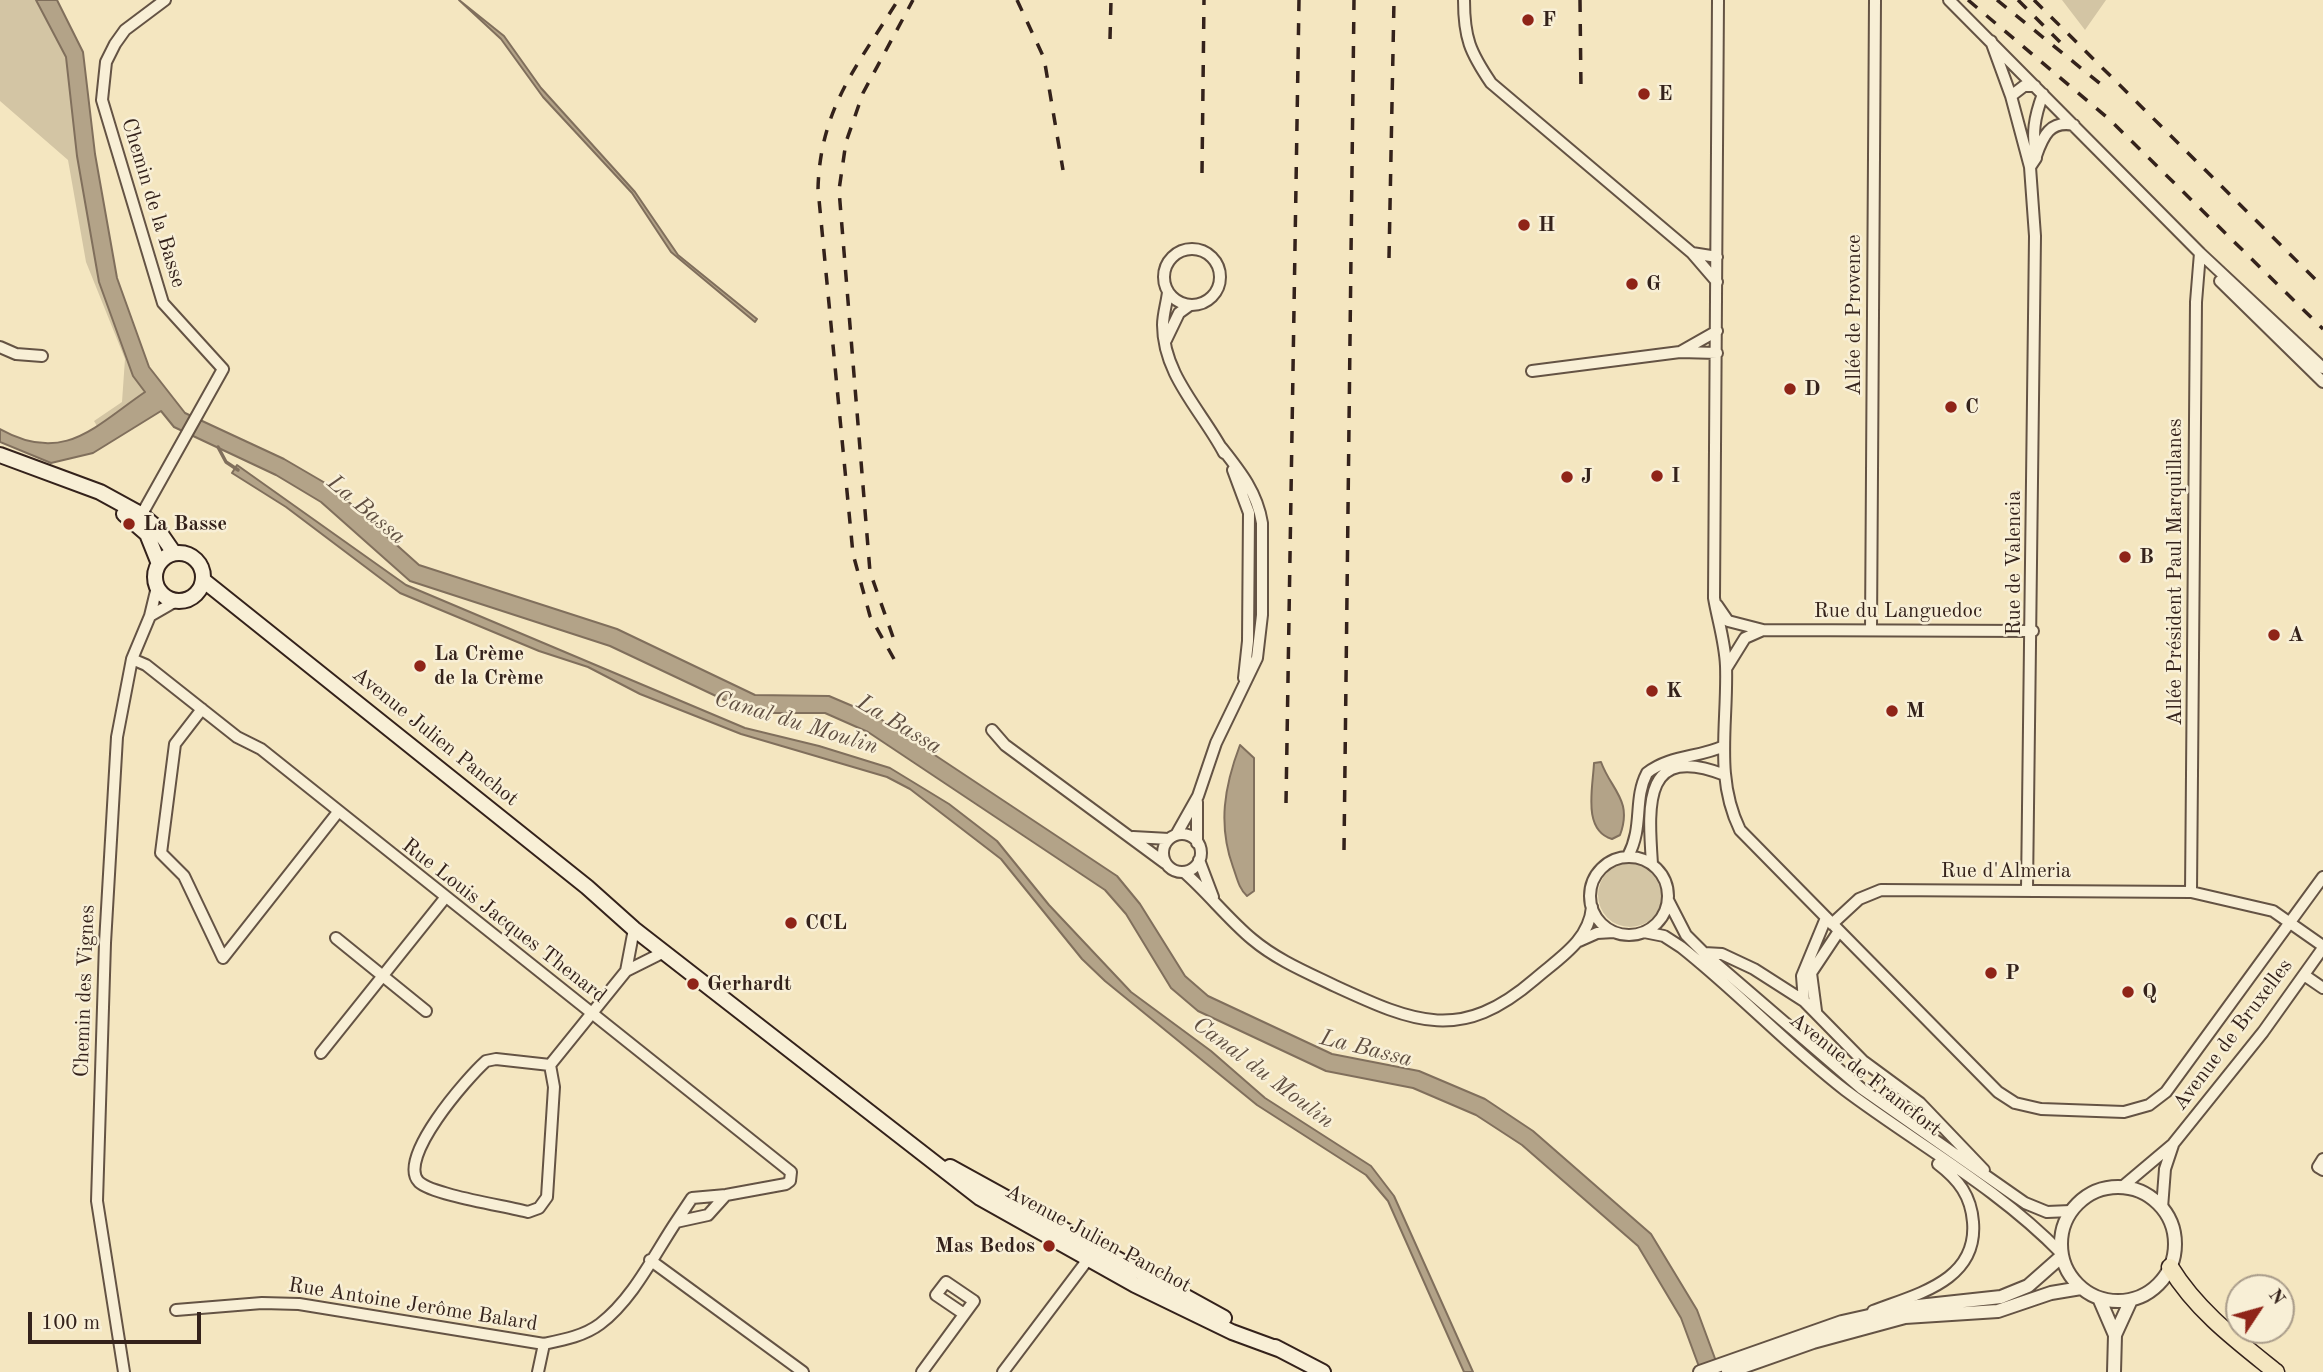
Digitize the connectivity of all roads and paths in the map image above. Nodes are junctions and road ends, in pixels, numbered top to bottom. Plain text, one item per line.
1 (165, 0) edge
2 (1464, 0) edge
3 (1718, 0) edge
4 (1875, 0) edge
5 (1949, 0) edge
6 (1991, 41) junction
7 (2039, 90) junction
8 (2011, 96) junction
9 (2074, 125) junction
10 (2033, 163) junction
11 (1692, 253) junction
12 (2200, 253) junction
13 (1717, 257) junction
14 (1717, 282) junction
15 (1167, 292) junction
16 (1190, 305) junction
17 (1717, 331) junction
18 (1165, 343) junction
19 (0, 346) edge
20 (1680, 352) junction
21 (1717, 354) junction
22 (42, 356) dead end
23 (2323, 368) edge
24 (1532, 370) dead end
25 (2323, 382) edge
26 (0, 455) edge
27 (140, 519) junction
28 (174, 554) junction
29 (159, 564) junction
30 (201, 586) junction
31 (157, 587) junction
32 (1714, 598) junction
33 (176, 601) junction
34 (150, 615) junction
35 (1871, 629) junction
36 (1763, 630) junction
37 (2033, 631) junction
38 (132, 659) junction
39 (1726, 670) junction
40 (202, 709) junction
41 (992, 730) dead end
42 (1724, 746) junction
43 (1724, 775) junction
44 (1198, 796) junction
45 (338, 811) junction
46 (1126, 836) junction
47 (1172, 837) junction
48 (1197, 842) junction
49 (1628, 856) junction
50 (1199, 860) junction
51 (1165, 863) junction
52 (1652, 864) junction
53 (1184, 872) junction
54 (2323, 877) edge
55 (587, 887) junction
56 (2027, 889) junction
57 (2192, 892) junction
58 (1213, 897) junction
59 (445, 898) junction
60 (1668, 900) junction
61 (1591, 906) junction
62 (2292, 922) junction
63 (1832, 924) junction
64 (634, 929) junction
65 (1614, 932) junction
66 (1644, 932) junction
67 (336, 938) dead end
68 (1579, 941) junction
69 (2323, 947) edge
70 (664, 952) junction
71 (1704, 953) junction
72 (626, 971) junction
73 (2304, 975) junction
74 (383, 976) junction
75 (2323, 988) edge
76 (722, 997) junction
77 (1804, 1000) junction
78 (426, 1011) dead end
79 (1816, 1011) junction
80 (591, 1014) junction
81 (321, 1052) dead end
82 (550, 1065) junction
83 (1843, 1088) junction
84 (2173, 1144) junction
85 (2323, 1160) edge
86 (2323, 1170) edge
87 (1991, 1178) junction
88 (2122, 1186) junction
89 (726, 1195) junction
90 (2162, 1208) junction
91 (2071, 1211) junction
92 (676, 1222) junction
93 (1093, 1254) junction
94 (2062, 1254) junction
95 (650, 1260) junction
96 (2170, 1267) junction
97 (2081, 1288) junction
98 (2099, 1298) junction
99 (2131, 1300) junction
100 (176, 1310) dead end
101 (964, 1314) dead end
102 (1842, 1322) junction
103 (2115, 1335) junction
104 (544, 1344) junction
105 (1728, 1369) edge
106 (124, 1372) edge
107 (538, 1372) edge
108 (803, 1372) edge
109 (922, 1372) edge
110 (1003, 1372) edge
111 (1323, 1372) edge
112 (1700, 1372) edge
113 (2114, 1372) edge
114 (2276, 1372) edge

1 - 27 street, Chemin de la Basse
2 - 11 street
3 - 13 street
4 - 35 street, Allée de Provence
5 - 6 street
6 - 7 street
6 - 8 street
7 - 8 street
7 - 9 street
7 - 10 street
8 - 10 street
9 - 10 street
9 - 12 street
10 - 37 street, Rue de Valencia
11 - 13 street
11 - 14 street
12 - 23 street
12 - 25 street
12 - 57 street, Allée Président Paul Marquillanes
13 - 14 street
14 - 17 street
15 - 16 street
15 - 16 street
15 - 18 street
16 - 18 street
17 - 20 street
17 - 21 street
18 - 44 street
19 - 22 street
20 - 21 street
20 - 24 street
21 - 32 street
26 - 27 main road
27 - 28 main road
27 - 29 main road
28 - 29 main road
28 - 30 main road
29 - 31 main road
30 - 33 main road
30 - 55 main road, Avenue Julien Panchot
31 - 33 main road
31 - 34 street, Chemin des Vignes
32 - 36 street, Rue du Languedoc
32 - 39 street
33 - 34 street
34 - 38 street, Chemin des Vignes
35 - 36 street, Rue du Languedoc
35 - 37 street, Rue du Languedoc
36 - 39 street
37 - 56 street, Rue de Valencia
38 - 40 street, Rue Louis Jacques Thenard
38 - 106 street, Chemin des Vignes
39 - 42 street
40 - 45 street, Rue Louis Jacques Thenard
40 - 45 street
41 - 46 street
42 - 43 street
42 - 49 street
43 - 52 street
43 - 63 street
44 - 47 street
44 - 48 street
45 - 59 street, Rue Louis Jacques Thenard
46 - 47 street
46 - 51 street
47 - 48 street
47 - 51 street
48 - 50 street
49 - 52 street
49 - 61 street
50 - 53 street
50 - 58 street
51 - 53 street
52 - 60 street
53 - 58 street
54 - 62 street
55 - 64 main road, Avenue Julien Panchot
55 - 76 main road, Avenue Julien Panchot
56 - 57 street, Rue d'Almeria
56 - 63 street, Rue d'Almeria
57 - 62 street, Rue d'Almeria
58 - 68 street
59 - 74 street
59 - 80 street, Rue Louis Jacques Thenard
60 - 66 street
60 - 71 street, Avenue de Francfort
61 - 65 street
61 - 68 street
62 - 63 street
62 - 69 street, Rue d'Almeria
63 - 77 street
63 - 79 street
64 - 70 main road, Avenue Julien Panchot
64 - 72 street
65 - 66 street
65 - 68 street
66 - 83 street, Avenue de Francfort
67 - 74 street
69 - 73 street, Avenue de Bruxelles
70 - 72 street
70 - 76 main road, Avenue Julien Panchot
71 - 77 street
71 - 87 street, Avenue de Francfort
72 - 80 street
73 - 75 street
73 - 84 street, Avenue de Bruxelles
74 - 78 street
74 - 81 street
76 - 93 main road, Avenue Julien Panchot
77 - 79 street
79 - 87 street
80 - 82 street
80 - 89 street, Rue Louis Jacques Thenard
82 - 82 street
83 - 94 street, Avenue de Francfort
83 - 102 street
84 - 88 street, Avenue de Bruxelles
84 - 90 street, Avenue de Bruxelles
85 - 86 street
87 - 91 street, Avenue de Francfort
88 - 90 street
88 - 91 street
89 - 92 street, Rue Louis Jacques Thenard
89 - 92 street, Rue Louis Jacques Thenard
90 - 96 street
91 - 94 street
92 - 95 street, Rue Louis Jacques Thenard
93 - 110 street
93 - 111 main road, Avenue Julien Panchot
94 - 97 street
94 - 102 street
95 - 104 street, Rue Antoine Jerôme Balard
95 - 108 street
96 - 99 street
96 - 114 main road
97 - 98 street
97 - 105 street
98 - 99 street
98 - 103 street
99 - 103 street
100 - 104 street, Rue Antoine Jerôme Balard
101 - 109 street
102 - 105 street
103 - 113 street
104 - 107 street
105 - 112 street

